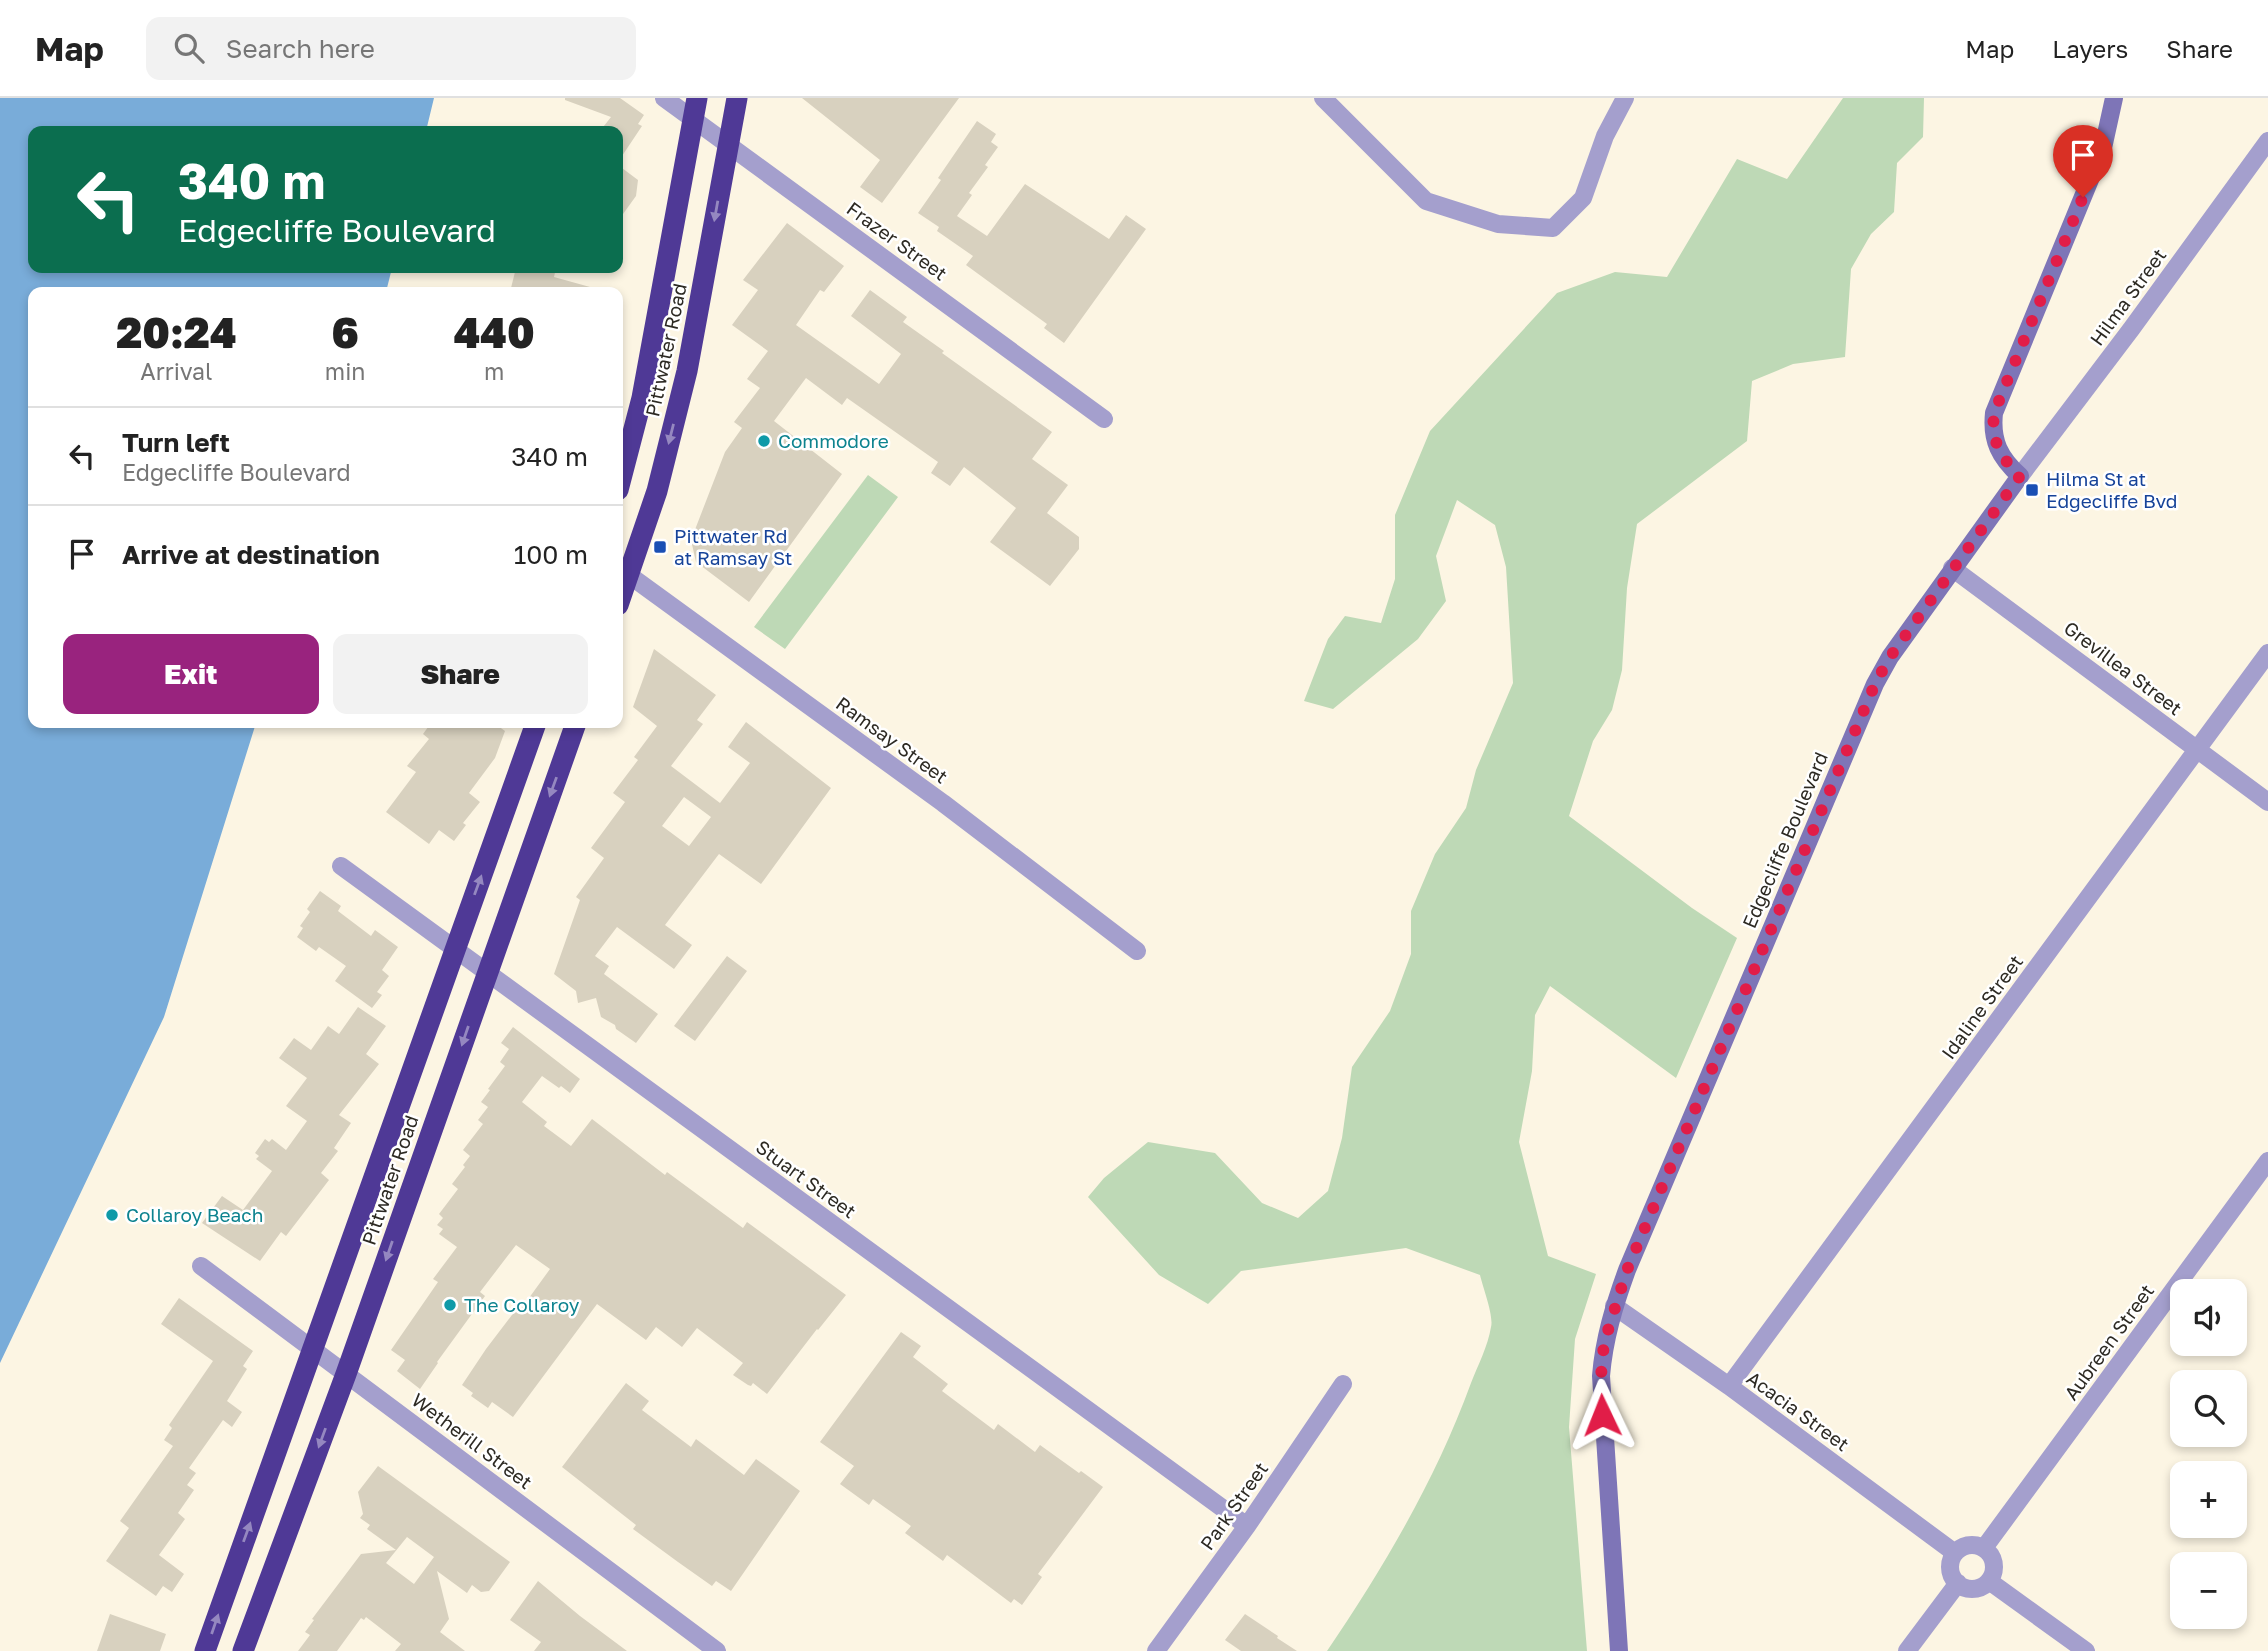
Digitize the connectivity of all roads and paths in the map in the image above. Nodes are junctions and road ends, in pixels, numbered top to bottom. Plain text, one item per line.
1 (664, 98) edge
2 (737, 98) edge
3 (1323, 98) edge
4 (1625, 98) edge
5 (2114, 98) edge
6 (695, 108) edge
7 (2268, 141) edge
8 (728, 144) junction
9 (1104, 419) dead end
10 (623, 471) edge
11 (2020, 476) junction
12 (1952, 568) junction
13 (623, 571) edge
14 (2268, 653) edge
15 (534, 728) edge
16 (574, 728) edge
17 (2197, 750) junction
18 (2268, 802) edge
19 (341, 866) dead end
20 (455, 949) junction
21 (1137, 951) dead end
22 (488, 972) junction
23 (2268, 1161) edge
24 (201, 1266) dead end
25 (1614, 1306) junction
26 (312, 1349) junction
27 (346, 1374) junction
28 (1343, 1384) dead end
29 (1729, 1386) junction
30 (1247, 1526) junction
31 (1984, 1548) junction
32 (1955, 1553) junction
33 (1989, 1581) junction
34 (1958, 1583) junction
35 (205, 1651) edge
36 (243, 1651) edge
37 (717, 1651) edge
38 (1156, 1651) edge
39 (1619, 1651) edge
40 (1907, 1651) edge
41 (2086, 1651) edge

1 - 6 street, Frazer Street
2 - 8 highway, Pittwater Road
3 - 4 street
5 - 11 street
6 - 8 street, Frazer Street
6 - 10 highway, Pittwater Road
7 - 11 street, Hilma Street
8 - 9 street, Frazer Street
8 -> 13 highway, Pittwater Road
11 - 12 street, Edgecliffe Boulevard
12 - 17 street, Grevillea Street
12 - 25 street, Edgecliffe Boulevard
13 - 21 street, Ramsay Street
14 - 17 street, Idaline Street
20 -> 15 highway, Pittwater Road
16 -> 22 highway, Pittwater Road
17 - 18 street, Grevillea Street
17 - 29 street, Idaline Street
19 - 20 street, Stuart Street
20 - 22 street, Stuart Street
20 - 26 highway, Pittwater Road
22 -> 27 highway, Pittwater Road
22 - 30 street, Stuart Street
23 - 31 street, Aubreen Street
24 - 26 street, Wetherill Street
25 - 29 street, Acacia Street
25 - 39 street, Edgecliffe Boulevard
26 - 27 street, Wetherill Street
35 -> 26 highway, Pittwater Road
27 -> 36 highway, Pittwater Road
27 - 37 street, Wetherill Street
28 - 30 street, Park Street
29 - 32 street, Acacia Street
30 - 38 street, Park Street
31 - 32 street
31 - 33 street
32 - 34 street
33 - 34 street
33 - 41 street
34 - 40 street

